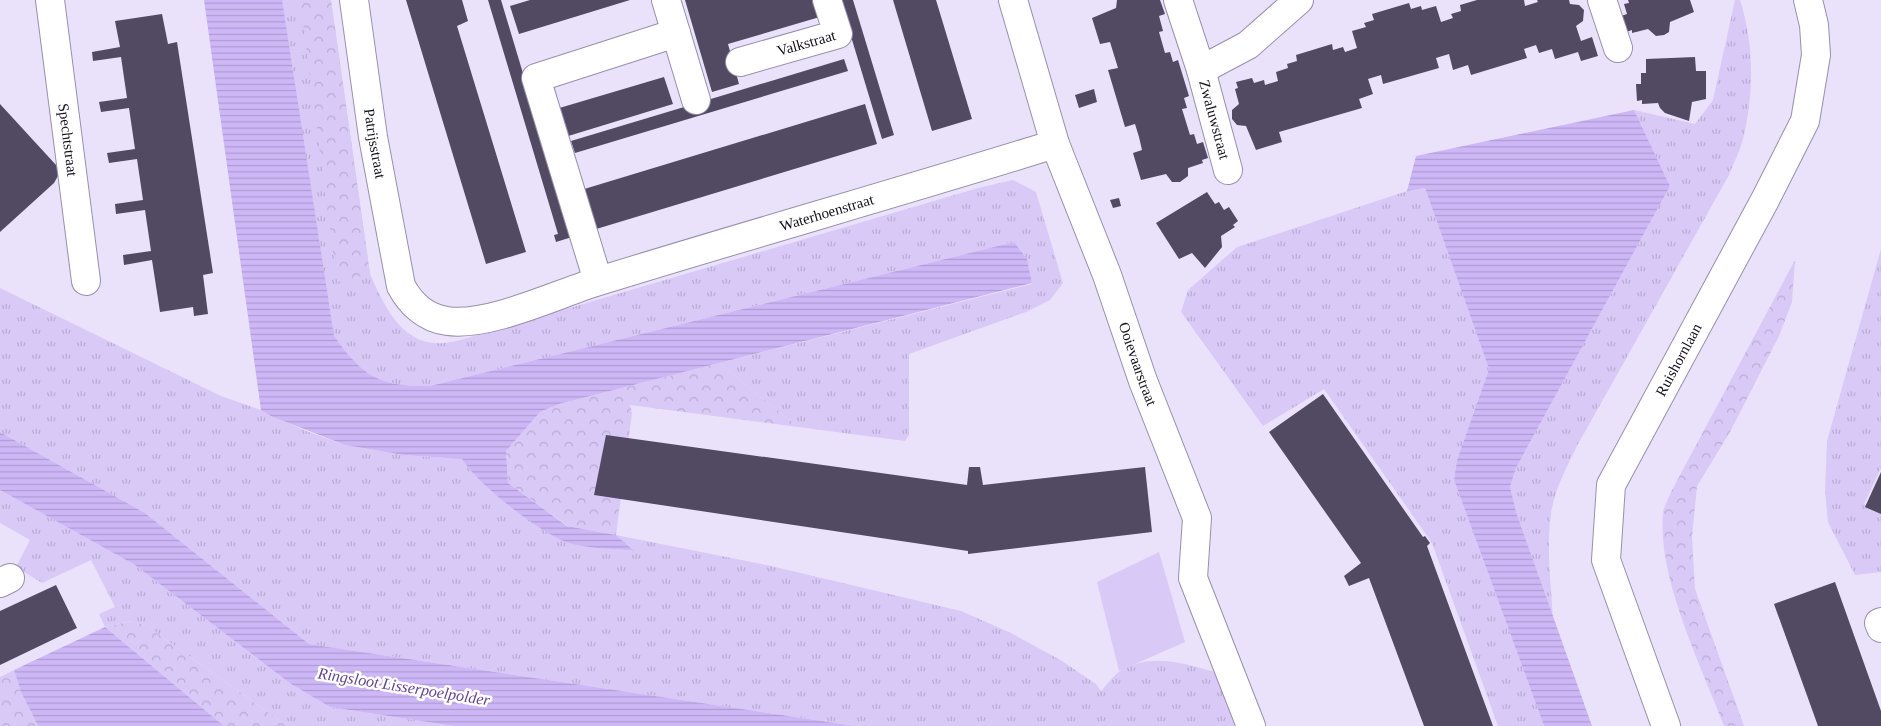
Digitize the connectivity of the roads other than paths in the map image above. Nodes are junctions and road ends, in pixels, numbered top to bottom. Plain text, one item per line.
1 (50, 0) edge
2 (354, 0) edge
3 (666, 0) edge
4 (827, 0) edge
5 (1012, 0) edge
6 (1178, 0) edge
7 (1298, 0) edge
8 (1602, 0) edge
9 (1808, 0) edge
10 (676, 33) junction
11 (1618, 48) dead end
12 (740, 62) dead end
13 (1201, 70) junction
14 (696, 100) dead end
15 (1055, 144) junction
16 (1228, 170) dead end
17 (86, 281) dead end
18 (598, 281) junction
19 (400, 286) joint
20 (1881, 622) edge
21 (1881, 628) edge
22 (1251, 726) edge
23 (1666, 726) edge

1 - 17 street, Spechtstraat
2 - 19 street, Patrijsstraat
3 - 10 street
4 - 12 street, Valkstraat
5 - 15 street, Ooievaarstraat
6 - 13 street, Zwaluwstraat
7 - 13 street, Zwaluwstraat
8 - 11 street
9 - 23 street, Ruishornlaan
10 - 14 street
10 - 18 street
13 - 16 street, Zwaluwstraat
15 - 18 street, Waterhoenstraat
15 - 22 street, Ooievaarstraat
18 - 19 street, Waterhoenstraat
20 - 21 street

